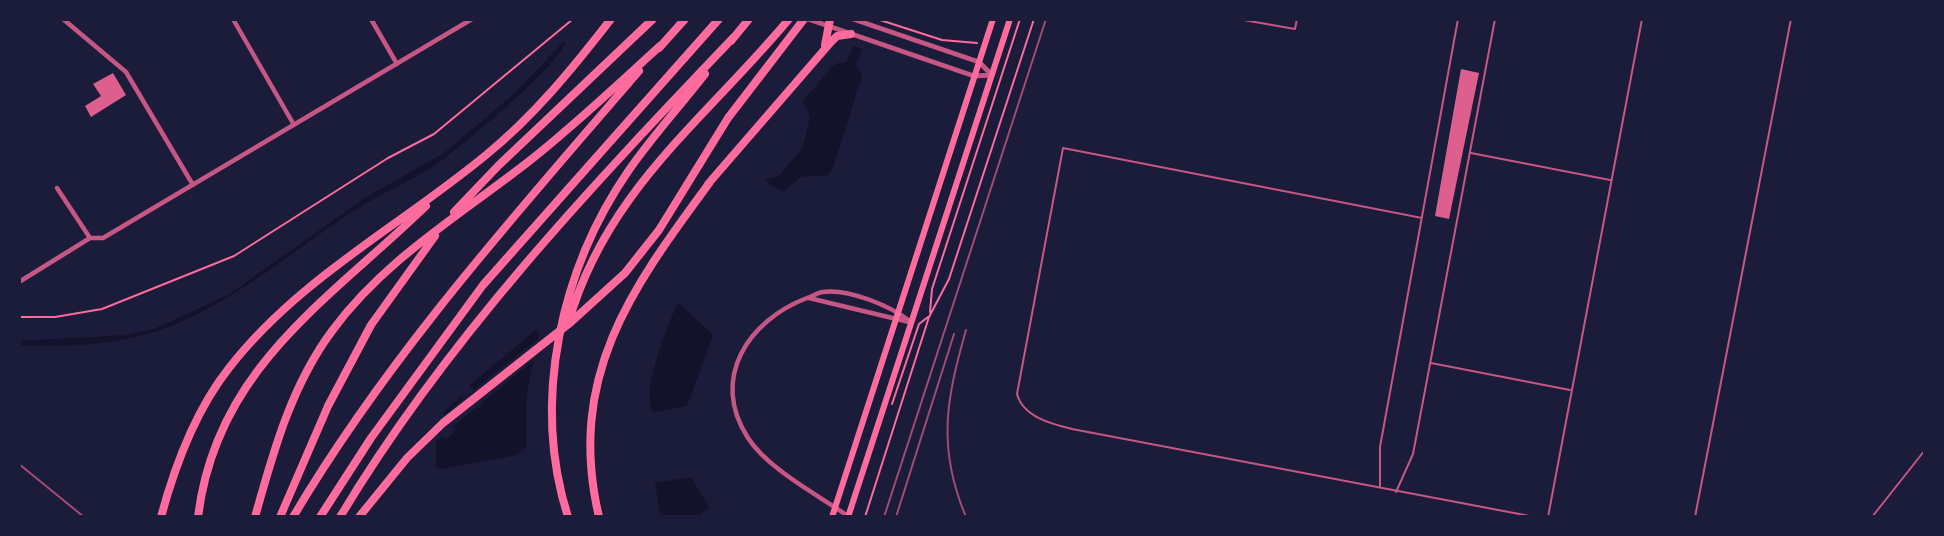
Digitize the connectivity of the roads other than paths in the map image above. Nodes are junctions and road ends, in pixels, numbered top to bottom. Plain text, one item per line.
1 (233, 19) edge
2 (371, 19) edge
3 (472, 19) edge
4 (611, 19) edge
5 (653, 19) edge
6 (685, 19) edge
7 (719, 19) edge
8 (749, 19) edge
9 (789, 19) edge
10 (806, 19) edge
11 (853, 19) edge
12 (993, 19) edge
13 (1010, 19) edge
14 (1238, 19) edge
15 (1297, 19) edge
16 (1458, 19) edge
17 (1495, 19) edge
18 (1642, 19) edge
19 (1791, 19) edge
20 (66, 20) edge
21 (830, 23) edge
22 (851, 34) junction
23 (734, 37) junction
24 (660, 46) junction
25 (822, 51) junction
26 (979, 62) junction
27 (397, 64) junction
28 (992, 75) junction
29 (974, 76) junction
30 (294, 125) junction
31 (1470, 153) junction
32 (1612, 180) junction
33 (710, 182) junction
34 (193, 185) junction
35 (57, 188) dead end
36 (445, 188) junction
37 (1422, 218) junction
38 (90, 238) junction
39 (625, 273) junction
40 (19, 282) edge
41 (808, 298) junction
42 (899, 312) junction
43 (896, 321) junction
44 (911, 322) junction
45 (1430, 363) junction
46 (553, 385) junction
47 (1572, 390) junction
48 (1925, 450) edge
49 (1380, 488) junction
50 (1396, 492) junction
51 (161, 517) edge
52 (198, 517) edge
53 (255, 517) edge
54 (280, 517) edge
55 (293, 517) edge
56 (320, 517) edge
57 (340, 517) edge
58 (359, 517) edge
59 (568, 517) edge
60 (599, 517) edge
61 (832, 517) edge
62 (848, 517) edge
63 (1535, 517) edge
64 (1548, 517) edge
65 (1695, 517) edge
66 (1872, 517) edge

1 - 30 street
2 - 27 street
3 - 27 street
4 - 36 highway
5 - 54 highway
6 - 24 highway
7 - 56 highway
8 - 23 highway
9 - 46 highway
10 - 21 street
10 - 39 highway
11 - 26 street
12 - 26 main road
13 - 28 main road
14 - 15 lane
16 - 37 lane
17 - 31 lane
18 - 32 lane
19 - 65 lane
20 - 34 street
21 - 22 street
21 - 25 highway
22 - 25 highway
22 - 29 street
23 - 46 highway
23 - 57 highway
24 - 53 highway
24 - 55 highway
25 - 33 highway
26 - 28 street
26 - 29 main road
27 - 30 street
28 - 29 street
28 - 44 main road
29 - 42 main road
30 - 34 street
31 - 32 lane
31 - 45 lane
32 - 47 lane
33 - 39 highway
33 - 60 highway
34 - 38 street
35 - 38 street
36 - 51 highway
36 - 52 highway
37 - 49 lane
37 - 49 lane
38 - 40 street
39 - 58 highway
41 - 42 street
41 - 43 street
41 - 62 street
42 - 43 main road
42 - 44 street
43 - 44 street
43 - 61 main road
44 - 62 main road
45 - 47 lane
45 - 50 lane
46 - 59 highway
47 - 64 lane
48 - 66 lane
49 - 50 lane
50 - 63 lane

